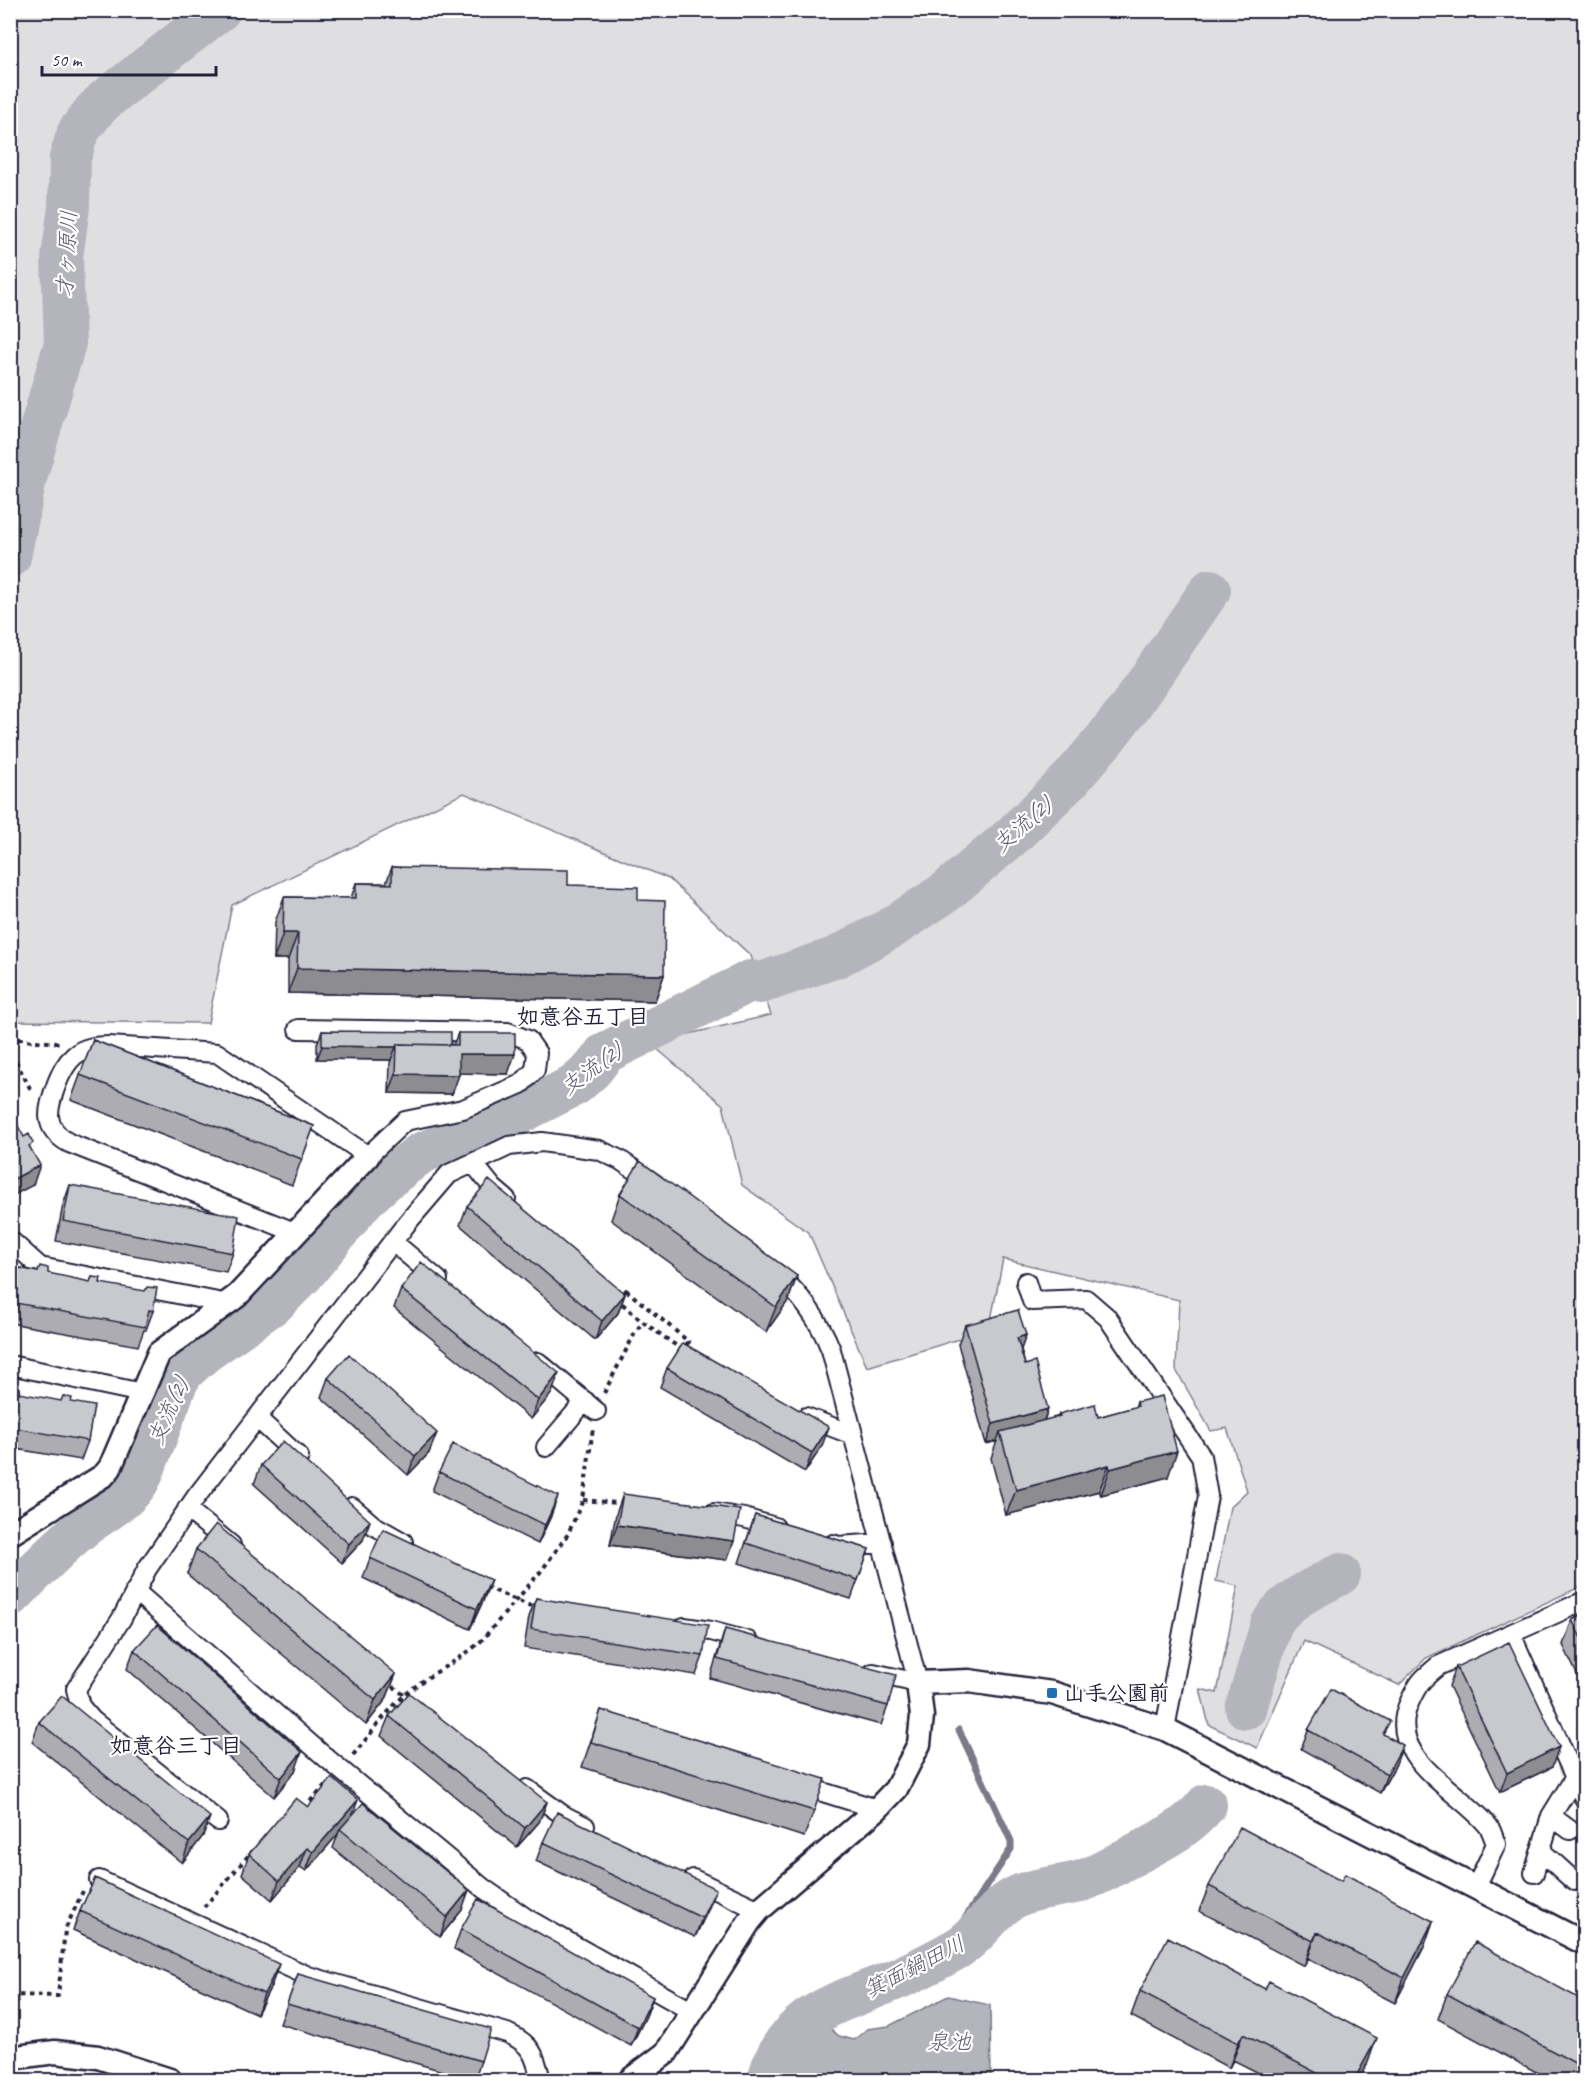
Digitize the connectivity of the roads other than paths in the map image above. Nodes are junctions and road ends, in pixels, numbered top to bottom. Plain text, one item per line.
1 (298, 1029) dead end
2 (368, 1156) junction
3 (473, 1163) junction
4 (672, 1196) edge
5 (518, 1210) edge
6 (297, 1233) junction
7 (10, 1240) edge
8 (393, 1242) junction
9 (766, 1264) edge
10 (1026, 1282) dead end
11 (448, 1288) edge
12 (228, 1304) junction
13 (521, 1348) edge
14 (10, 1365) edge
15 (142, 1392) junction
16 (793, 1409) edge
17 (257, 1418) junction
18 (853, 1435) junction
19 (546, 1447) dead end
20 (312, 1470) edge
21 (336, 1493) edge
22 (187, 1509) junction
23 (697, 1511) edge
24 (797, 1533) edge
25 (10, 1534) edge
26 (818, 1540) edge
27 (882, 1543) junction
28 (422, 1552) edge
29 (242, 1555) edge
30 (135, 1591) junction
31 (1584, 1601) edge
32 (668, 1624) edge
33 (1511, 1634) junction
34 (766, 1646) edge
35 (852, 1669) edge
36 (918, 1683) junction
37 (1165, 1729) junction
38 (1575, 1777) junction
39 (777, 1778) edge
40 (514, 1779) edge
41 (1584, 1798) edge
42 (877, 1809) junction
43 (1551, 1816) junction
44 (218, 1821) dead end
45 (1570, 1830) dead end
46 (602, 1835) edge
47 (1541, 1851) junction
48 (674, 1870) edge
49 (1534, 1873) dead end
50 (99, 1880) edge
51 (1574, 1881) dead end
52 (1476, 1887) junction
53 (759, 1910) junction
54 (1584, 1943) edge
55 (693, 2012) junction
56 (10, 2058) edge
57 (170, 2080) edge
58 (541, 2080) edge
59 (630, 2080) edge

1 - 2 street
2 - 6 street
2 - 6 street
3 - 4 street
3 - 5 street
3 - 8 street
6 - 12 street
7 - 12 street
8 - 11 street
8 - 17 street
9 - 18 street
10 - 37 street
12 - 15 street
13 - 19 street
14 - 15 street
15 - 25 street
16 - 18 street
17 - 20 street
17 - 22 street
18 - 27 street
21 - 28 street
22 - 29 street
22 - 30 street
23 - 24 street
26 - 27 street
27 - 36 street
30 - 44 street
30 - 55 street
31 - 33 street
32 - 34 street
33 - 38 street
33 - 52 street
35 - 36 street
36 - 37 street
36 - 42 street
37 - 52 street
38 - 41 street
38 - 43 street
39 - 42 street
40 - 46 street
42 - 53 street
43 - 45 street
43 - 47 street
47 - 49 street
47 - 51 street
48 - 53 street
50 - 58 street
52 - 54 street
53 - 55 street
55 - 59 street
56 - 57 street

